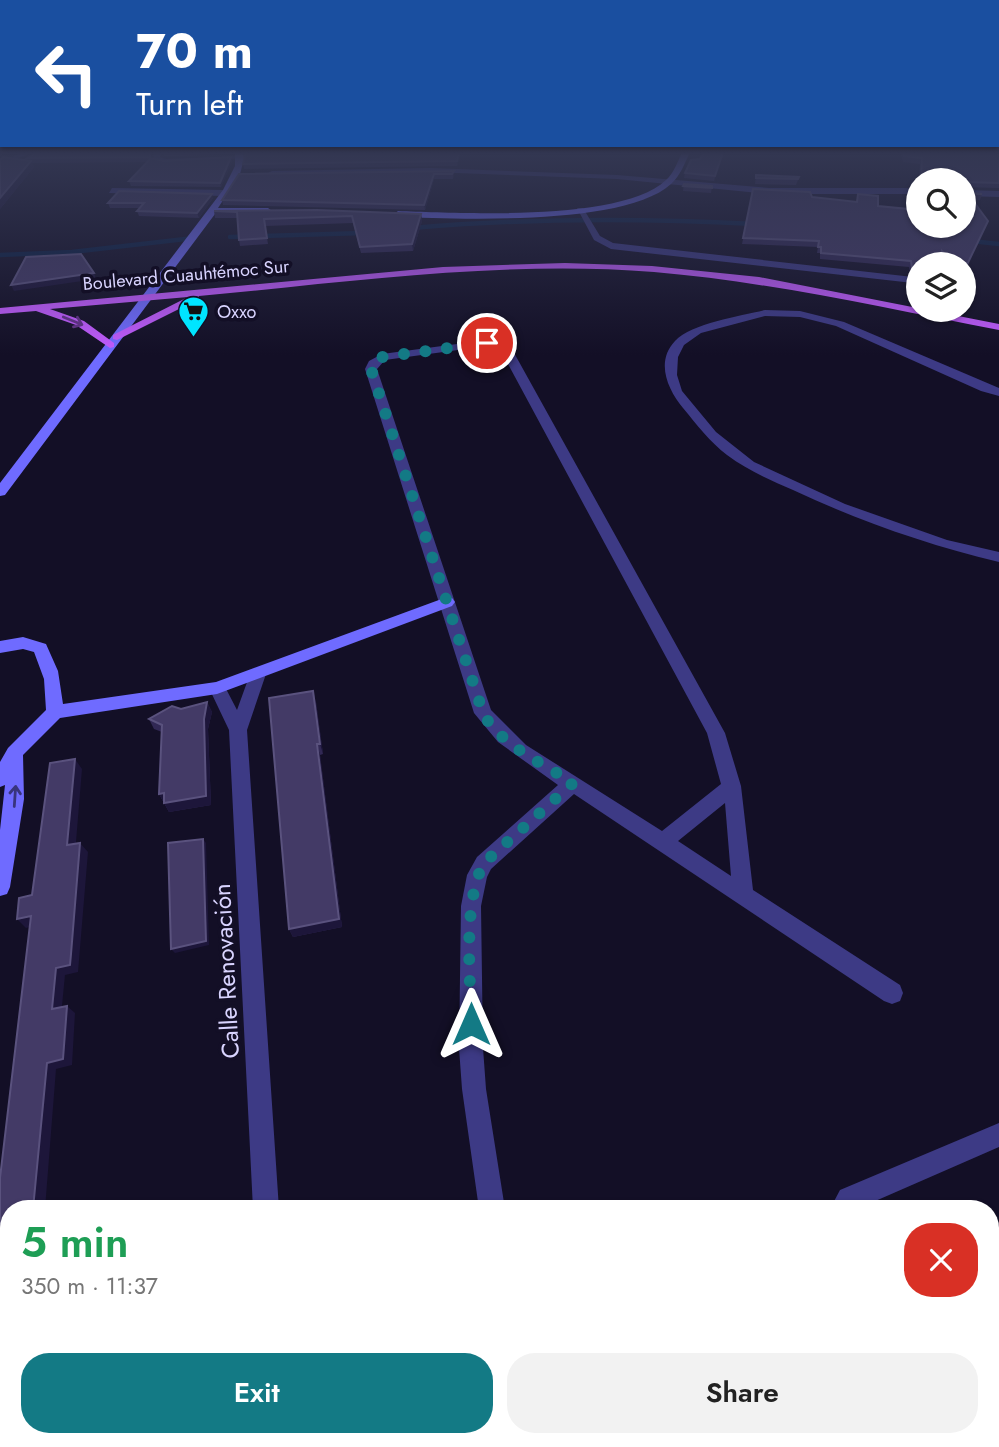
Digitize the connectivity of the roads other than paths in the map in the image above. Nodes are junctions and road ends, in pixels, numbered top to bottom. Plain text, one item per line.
1 (206, 220) edge
2 (587, 220) edge
3 (906, 279) edge
4 (210, 291) junction
5 (147, 296) junction
6 (31, 307) junction
7 (0, 311) edge
8 (999, 327) edge
9 (114, 341) junction
10 (999, 392) edge
11 (0, 492) edge
12 (999, 557) edge
13 (447, 603) junction
14 (0, 647) edge
15 (258, 674) junction
16 (217, 688) junction
17 (55, 712) junction
18 (238, 730) junction
19 (14, 753) junction
20 (0, 779) edge
21 (573, 783) junction
22 (733, 786) junction
23 (663, 842) junction
24 (0, 887) edge
25 (743, 895) junction
26 (892, 993) dead end
27 (999, 1135) edge
28 (265, 1200) edge
29 (491, 1200) edge
30 (848, 1200) edge

1 - 5 street
2 - 3 street
4 - 5 main road, Boulevard Cuauhtémoc Sur
4 - 8 main road, Boulevard Cuauhtémoc Sur
4 - 9 main road
5 - 6 main road, Boulevard Cuauhtémoc Sur
5 - 9 street
6 - 7 main road, Boulevard Cuauhtémoc Sur
6 -> 9 main road
9 - 11 street
10 - 12 street
13 - 15 street
13 - 21 street
13 - 22 street
14 - 17 street
15 - 16 street
15 - 18 street, Calle Renovación
16 - 17 street
16 - 18 street, Calle Renovación
17 - 19 street
18 - 28 street, Calle Renovación
19 - 20 street
24 -> 19 street
21 - 23 street
21 - 29 street
22 - 23 street
22 - 25 street
23 - 25 street
25 - 26 street
27 - 30 street

